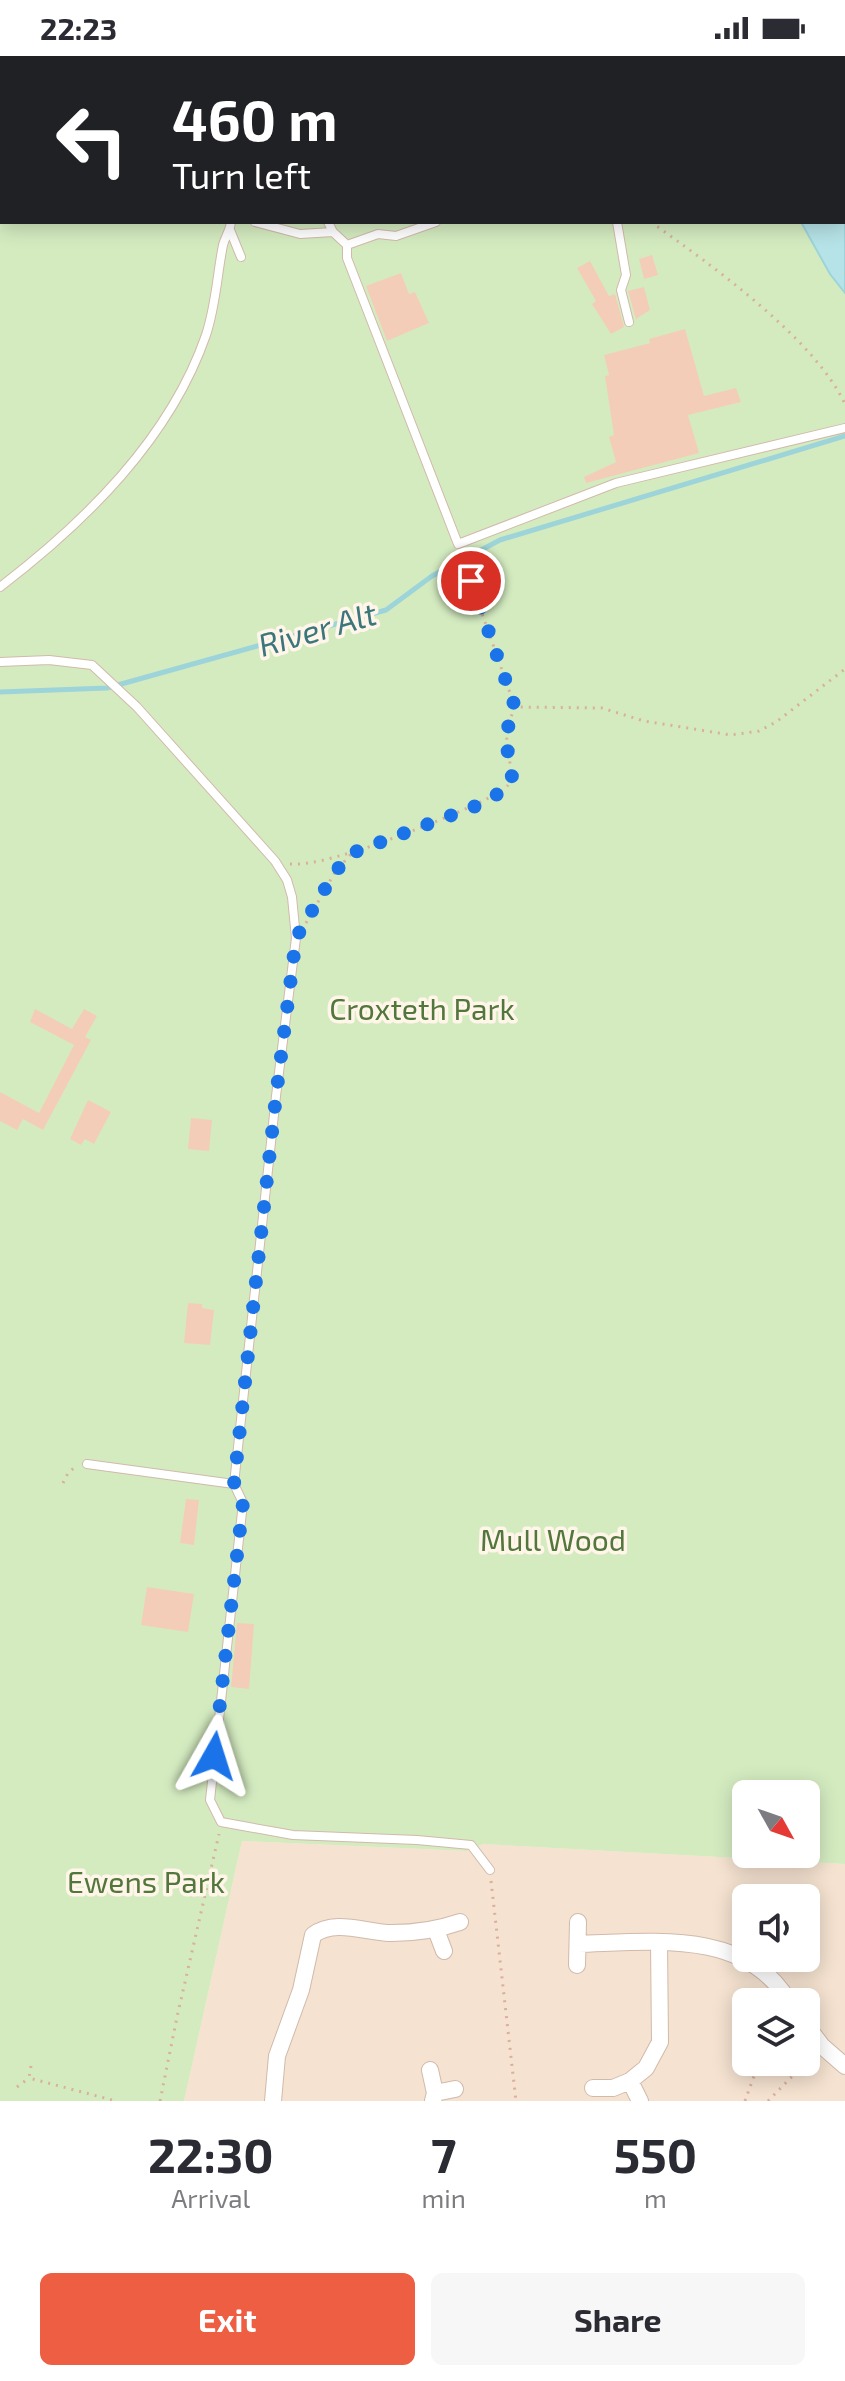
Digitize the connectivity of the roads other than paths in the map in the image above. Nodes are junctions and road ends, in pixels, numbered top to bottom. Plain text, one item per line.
1 (262, 224) edge
2 (329, 224) edge
3 (430, 224) edge
4 (617, 224) edge
5 (230, 226) edge
6 (333, 232) junction
7 (347, 245) junction
8 (241, 257) dead end
9 (629, 322) dead end
10 (845, 428) edge
11 (0, 587) edge
12 (0, 662) edge
13 (87, 1464) road end
14 (234, 1484) junction
15 (490, 1870) road end
16 (460, 1922) dead end
17 (578, 1922) dead end
18 (436, 1930) junction
19 (659, 1942) junction
20 (578, 1944) junction
21 (444, 1951) dead end
22 (577, 1965) dead end
23 (780, 1988) edge
24 (820, 2043) edge
25 (845, 2066) edge
26 (430, 2070) dead end
27 (630, 2081) junction
28 (593, 2088) dead end
29 (455, 2089) dead end
30 (434, 2097) edge
31 (273, 2101) edge
32 (640, 2101) edge

1 - 6 lane
2 - 6 lane
3 - 7 lane
4 - 9 lane
5 - 8 lane
5 - 11 lane
6 - 7 lane
7 - 10 lane
12 - 14 lane
13 - 14 lane
14 - 15 lane
16 - 18 street
17 - 20 street
18 - 21 street
18 - 31 street
19 - 20 street
19 - 23 street
19 - 27 street
20 - 22 street
24 - 25 street
26 - 30 street
27 - 28 street
27 - 32 street
29 - 30 street

